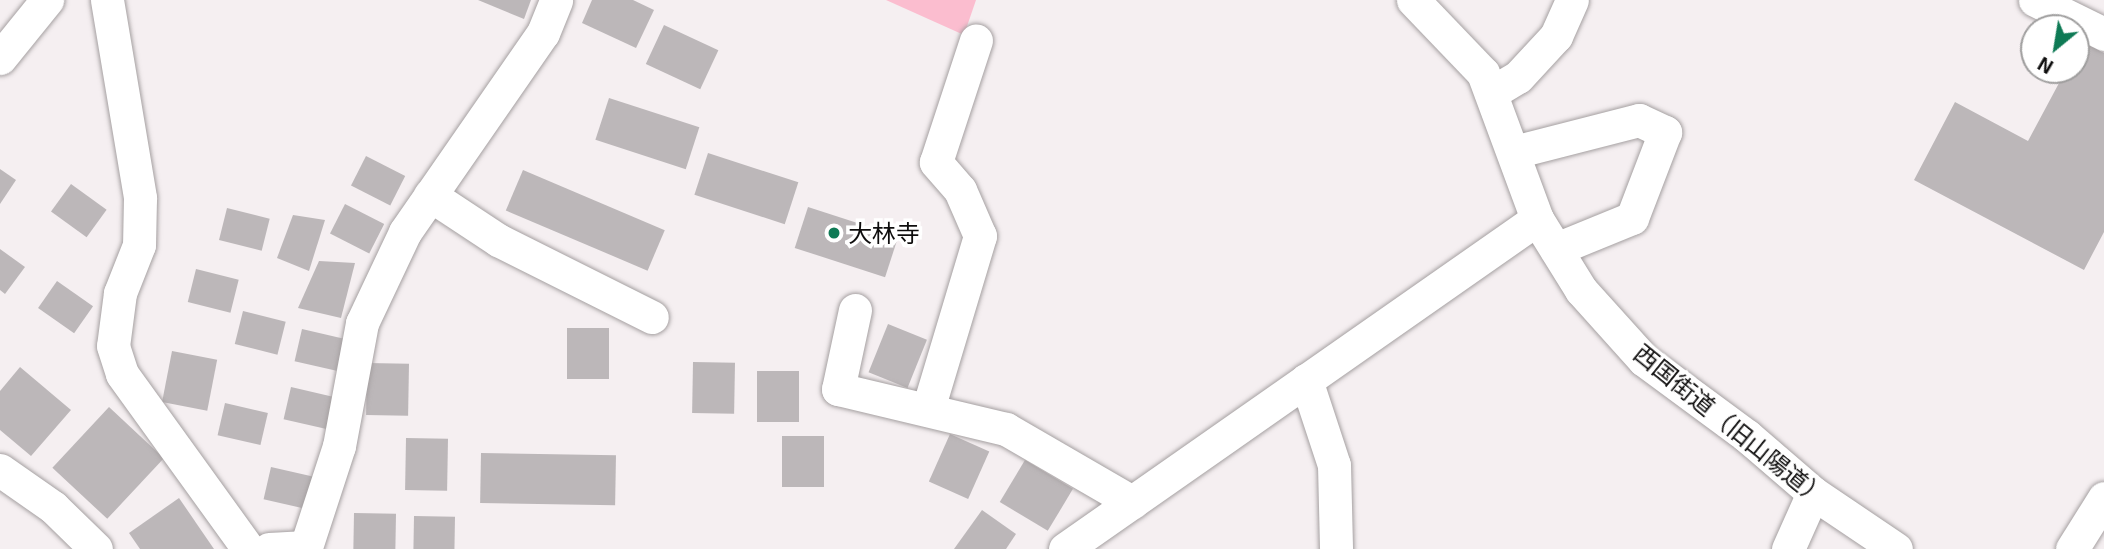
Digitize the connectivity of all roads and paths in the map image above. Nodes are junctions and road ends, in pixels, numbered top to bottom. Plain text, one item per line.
1 (47, 0) edge
2 (107, 0) edge
3 (556, 0) edge
4 (1413, 0) edge
5 (1572, 0) edge
6 (2035, 0) edge
7 (2104, 34) edge
8 (976, 40) dead end
9 (0, 58) edge
10 (1491, 93) junction
11 (1514, 152) junction
12 (430, 195) junction
13 (1537, 219) junction
14 (1556, 249) junction
15 (855, 310) dead end
16 (652, 317) dead end
17 (1306, 380) junction
18 (928, 409) junction
19 (0, 470) edge
20 (1813, 493) junction
21 (2104, 498) edge
22 (1132, 502) junction
23 (96, 549) edge
24 (248, 549) edge
25 (269, 549) edge
26 (1065, 549) edge
27 (1336, 549) edge
28 (1788, 549) edge
29 (1896, 549) edge
30 (2072, 549) edge

1 - 9 street
2 - 24 street
3 - 12 street
4 - 10 street, 西国街道（旧山陽道）
5 - 10 street
6 - 7 street
8 - 18 street
10 - 11 street, 西国街道（旧山陽道）
11 - 13 street, 西国街道（旧山陽道）
11 - 14 street
12 - 16 street
12 - 25 street
13 - 14 street, 西国街道（旧山陽道）
13 - 17 street
14 - 20 street, 西国街道（旧山陽道）
15 - 18 street
17 - 22 street
17 - 27 street
18 - 22 street
19 - 23 street
20 - 28 street
20 - 29 street, 西国街道（旧山陽道）
21 - 30 street
22 - 26 street

